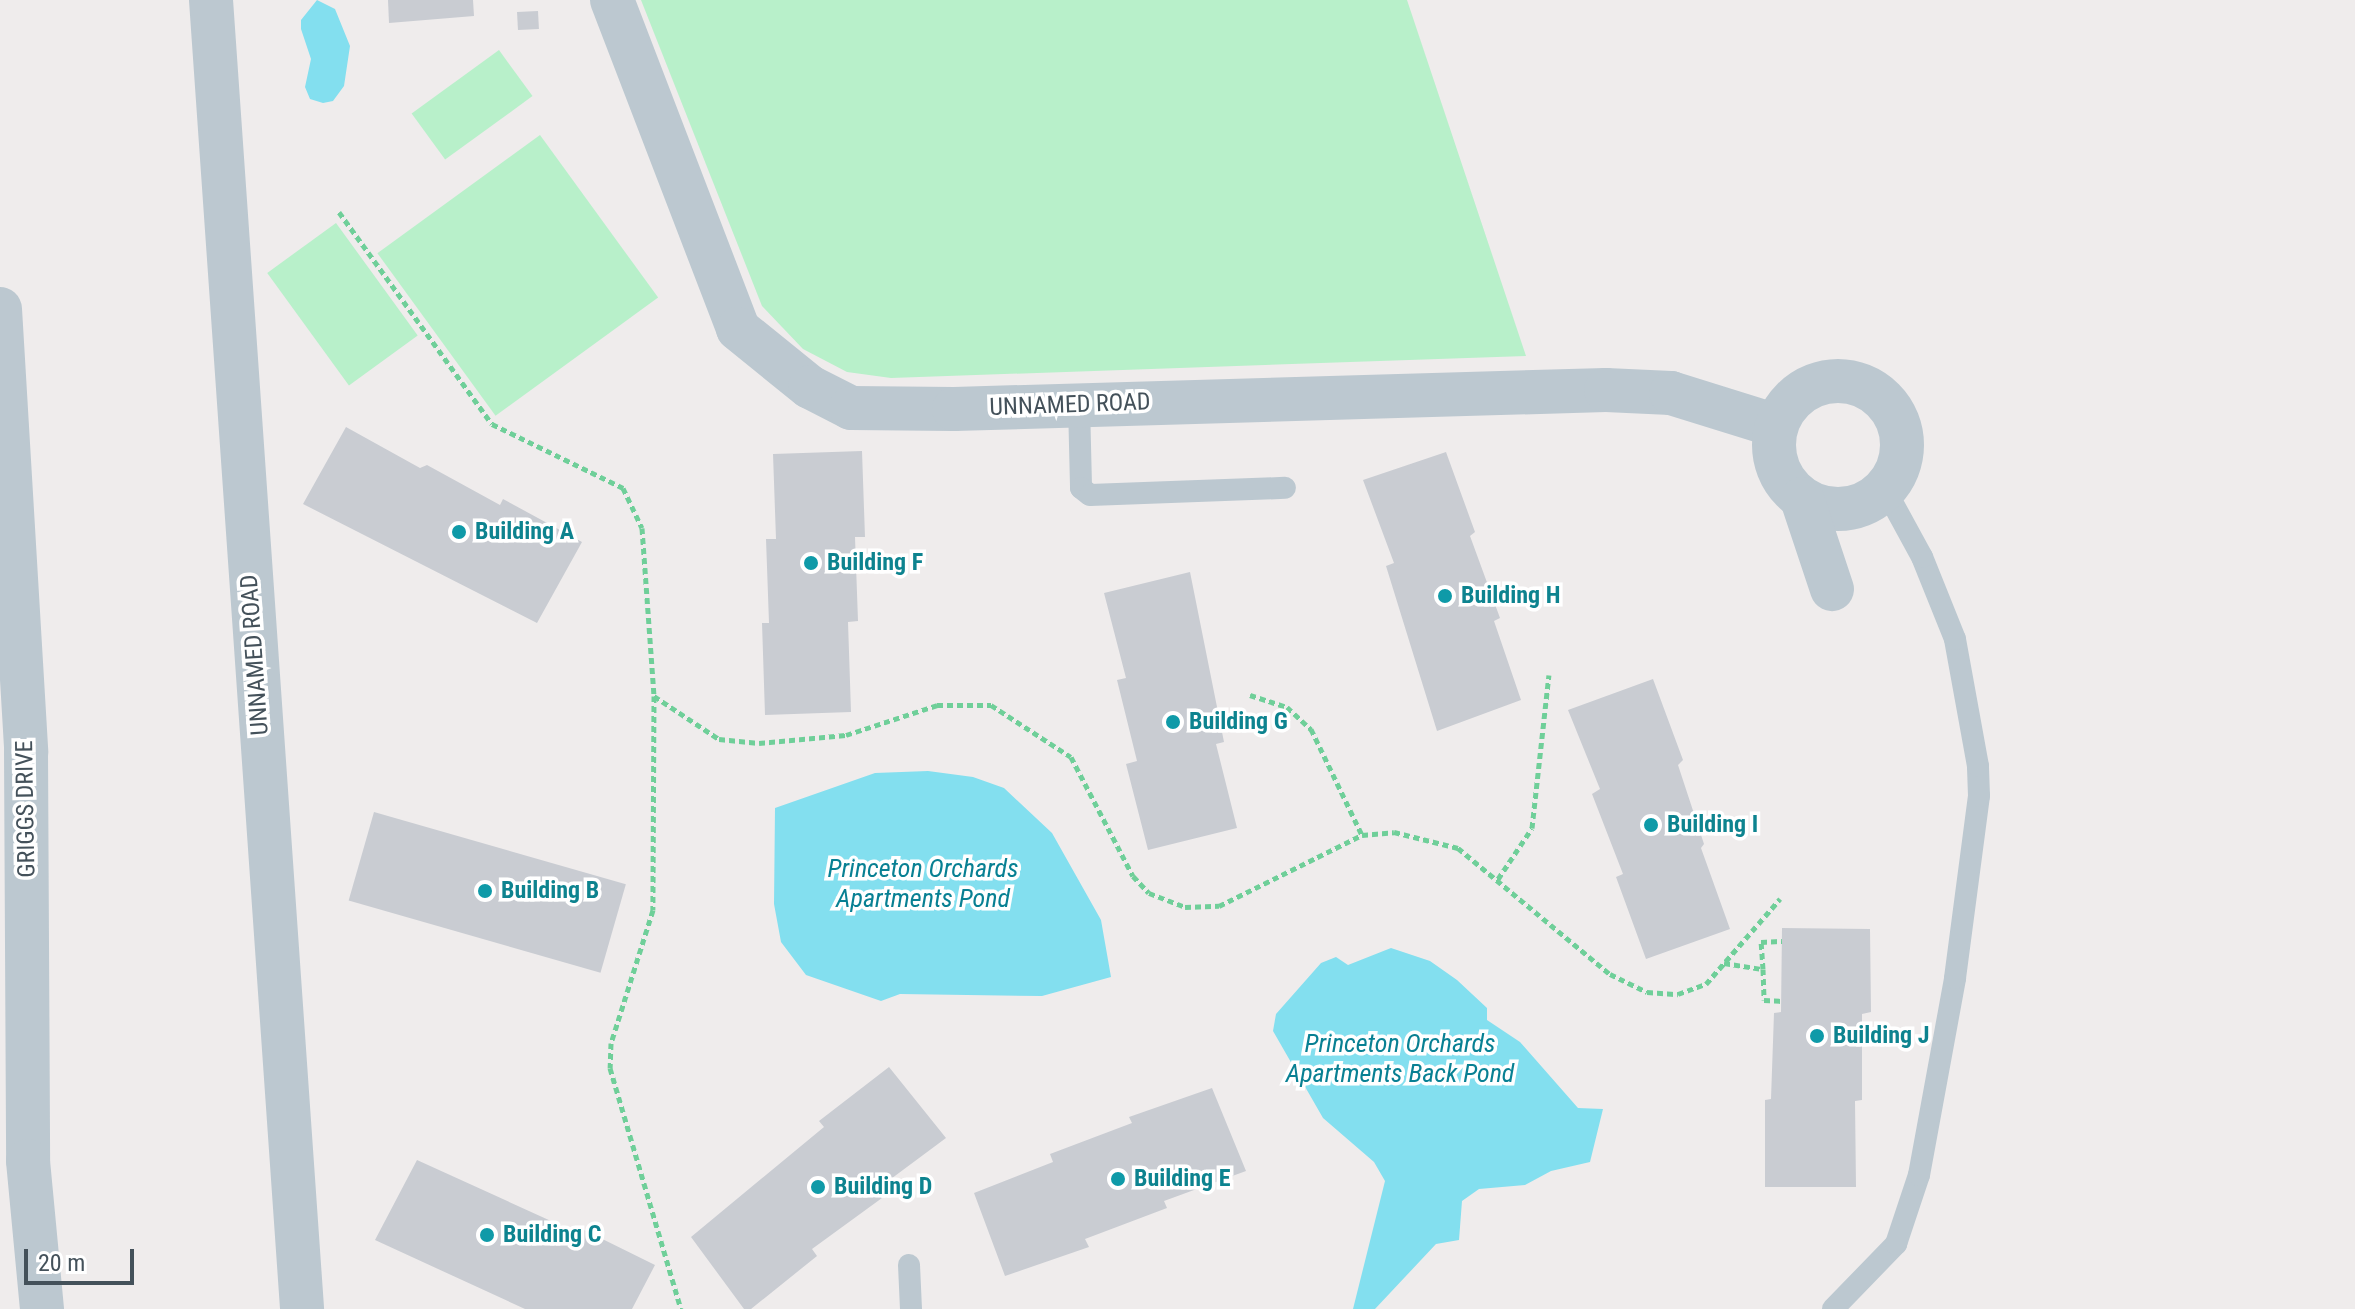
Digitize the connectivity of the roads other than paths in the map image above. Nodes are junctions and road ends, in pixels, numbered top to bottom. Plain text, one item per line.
1 (211, 0) edge
2 (612, 0) edge
3 (0, 309) edge
4 (1079, 404) junction
5 (1774, 425) junction
6 (1285, 488) dead end
7 (1886, 491) junction
8 (1802, 499) junction
9 (1832, 589) dead end
10 (909, 1265) dead end
11 (42, 1309) edge
12 (302, 1309) edge
13 (911, 1309) edge
14 (1833, 1309) edge

1 - 12 street, UNNAMED ROAD
2 - 4 street, UNNAMED ROAD
3 - 11 street, GRIGGS DRIVE
4 - 5 street, UNNAMED ROAD
4 - 6 lane
5 - 7 street
5 - 8 street
7 - 8 street
7 - 14 lane
8 - 9 street
10 - 13 lane

